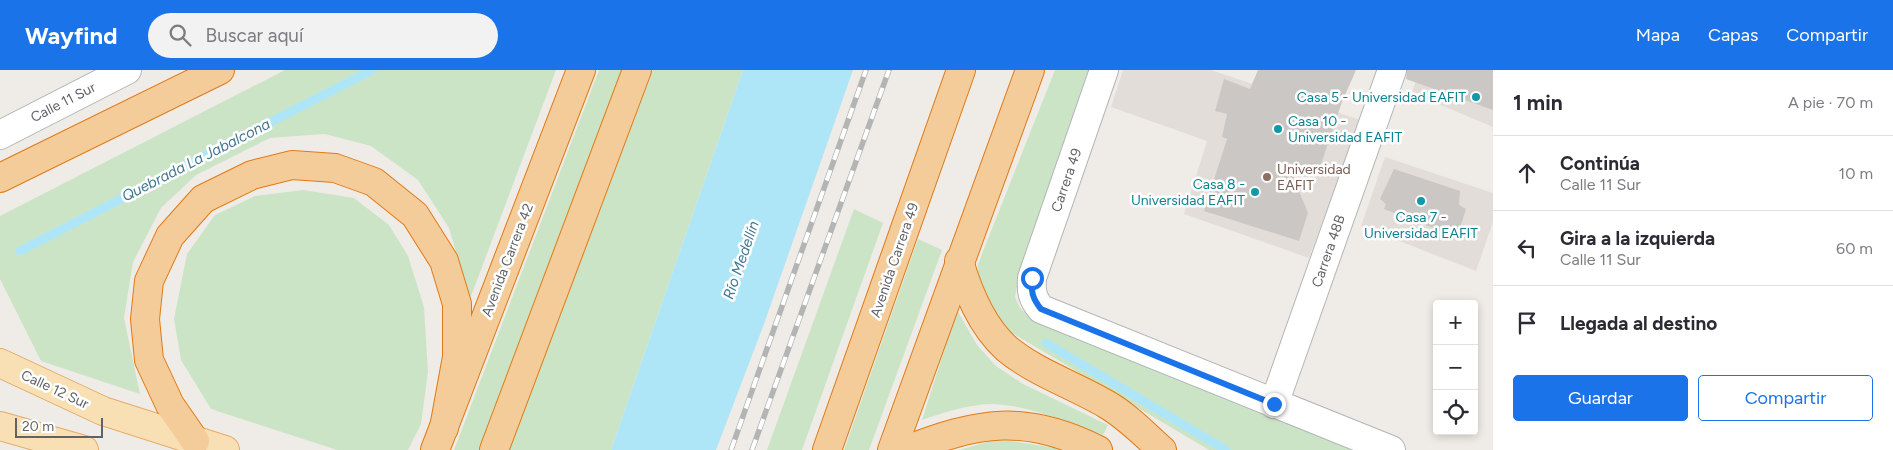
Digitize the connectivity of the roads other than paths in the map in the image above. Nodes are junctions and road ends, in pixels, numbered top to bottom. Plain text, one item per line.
1 (127, 70) edge
2 (220, 70) edge
3 (581, 70) edge
4 (637, 70) edge
5 (961, 70) edge
6 (1030, 70) edge
7 (1104, 70) edge
8 (1392, 70) edge
9 (0, 135) edge
10 (0, 178) edge
11 (960, 261) junction
12 (0, 363) edge
13 (1274, 404) junction
14 (1129, 419) junction
15 (0, 426) edge
16 (439, 439) edge
17 (195, 441) junction
18 (84, 450) edge
19 (225, 450) edge
20 (494, 450) edge
21 (827, 450) edge
22 (892, 450) edge
23 (906, 450) edge
24 (1098, 450) edge
25 (1162, 450) edge
26 (1179, 450) edge
27 (1391, 450) edge

1 - 9 street, Calle 11 Sur
2 - 10 highway
3 - 16 highway, Avenida Carrera 42
4 - 20 highway
5 - 21 highway, Avenida Carrera 49
6 - 11 highway
7 - 13 street, Carrera 49
8 - 13 street, Carrera 48B
11 - 14 highway
11 - 22 highway
12 - 17 main road, Calle 12 Sur
13 - 27 street
14 - 25 highway
14 - 26 highway
15 - 18 main road
16 - 17 highway
17 - 19 main road, Calle 12 Sur
23 - 24 highway

